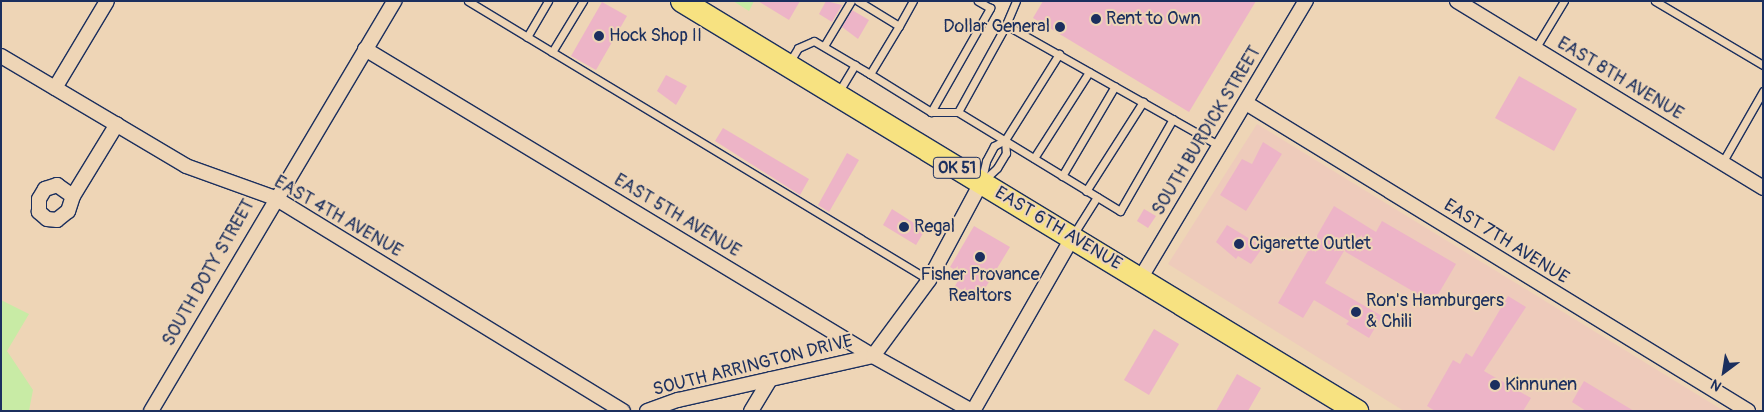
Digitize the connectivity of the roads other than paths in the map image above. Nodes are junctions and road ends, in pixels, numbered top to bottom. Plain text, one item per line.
1 (107, 1) edge
2 (394, 1) edge
3 (468, 1) edge
4 (548, 1) edge
5 (582, 1) edge
6 (682, 1) edge
7 (851, 1) edge
8 (858, 1) edge
9 (913, 1) edge
10 (978, 1) edge
11 (1016, 1) edge
12 (1306, 1) edge
13 (1457, 1) edge
14 (1564, 1) edge
15 (1655, 1) edge
16 (1006, 24) junction
17 (899, 26) junction
18 (527, 37) junction
19 (824, 46) junction
20 (1535, 49) junction
21 (365, 50) junction
22 (552, 52) junction
23 (1059, 54) junction
24 (1, 56) edge
25 (787, 65) junction
26 (855, 65) junction
27 (1763, 65) edge
28 (1089, 72) junction
29 (870, 74) junction
30 (1115, 86) junction
31 (55, 88) junction
32 (1763, 91) edge
33 (836, 95) junction
34 (1143, 102) junction
35 (1246, 103) junction
36 (932, 112) junction
37 (958, 112) junction
38 (1173, 119) junction
39 (116, 124) junction
40 (1005, 140) junction
41 (1220, 146) junction
42 (1034, 158) junction
43 (1722, 163) junction
44 (1062, 176) junction
45 (981, 183) junction
46 (1763, 188) edge
47 (1086, 191) junction
48 (73, 196) dead end
49 (1097, 197) junction
50 (275, 198) junction
51 (1072, 238) junction
52 (1140, 279) junction
53 (929, 280) junction
54 (873, 356) junction
55 (770, 378) junction
56 (151, 411) edge
57 (623, 411) edge
58 (648, 411) edge
59 (751, 411) edge
60 (973, 411) edge
61 (1357, 411) edge
62 (1748, 411) edge

1 - 31 street
2 - 21 street, SOUTH DOTY STREET
3 - 18 lane
4 - 18 lane
5 - 22 lane
6 - 25 main road, EAST 6TH AVENUE / OK 51
7 - 19 lane
8 - 17 lane
9 - 17 lane
10 - 36 lane
11 - 16 lane
12 - 35 street, SOUTH BURDICK STREET
13 - 20 street, EAST 8TH AVENUE
14 - 20 lane
15 - 27 lane
16 - 23 lane
16 - 37 lane
17 - 29 lane
18 - 22 lane
19 - 25 lane
19 - 26 lane
20 - 43 street, EAST 8TH AVENUE
21 - 50 street, SOUTH DOTY STREET
21 - 54 street, EAST 5TH AVENUE
22 - 53 lane
23 - 28 lane
23 - 40 lane
24 - 31 street, EAST 4TH AVENUE
25 - 33 main road, EAST 6TH AVENUE / OK 51
26 - 29 lane
26 - 33 lane
28 - 30 lane
28 - 42 lane
29 - 36 lane
30 - 34 lane
30 - 44 lane
31 - 39 street, EAST 4TH AVENUE
32 - 43 lane
33 - 45 main road, EAST 6TH AVENUE / OK 51
34 - 38 lane
34 - 47 lane
35 - 41 street, SOUTH BURDICK STREET
35 - 62 street, EAST 7TH AVENUE
36 - 37 lane
37 - 40 lane
38 - 41 lane
38 - 49 lane
39 - 48 street
39 - 50 street, EAST 4TH AVENUE
40 - 42 lane
40 - 45 lane
40 - 45 lane
41 - 52 street, SOUTH BURDICK STREET
42 - 44 lane
43 - 46 street, EAST 8TH AVENUE
44 - 47 lane
45 - 51 main road, EAST 6TH AVENUE / OK 51
45 - 53 street, SOUTH ARRINGTON DRIVE
47 - 49 lane
49 - 51 lane
50 - 56 street, SOUTH DOTY STREET
50 - 57 street, EAST 4TH AVENUE
51 - 52 main road, EAST 6TH AVENUE / OK 51
51 - 60 street
52 - 61 main road, EAST 6TH AVENUE / OK 51
53 - 54 street, SOUTH ARRINGTON DRIVE
54 - 55 street, SOUTH ARRINGTON DRIVE
54 - 60 street, EAST 5TH AVENUE
55 - 58 street, SOUTH ARRINGTON DRIVE
55 - 59 street

